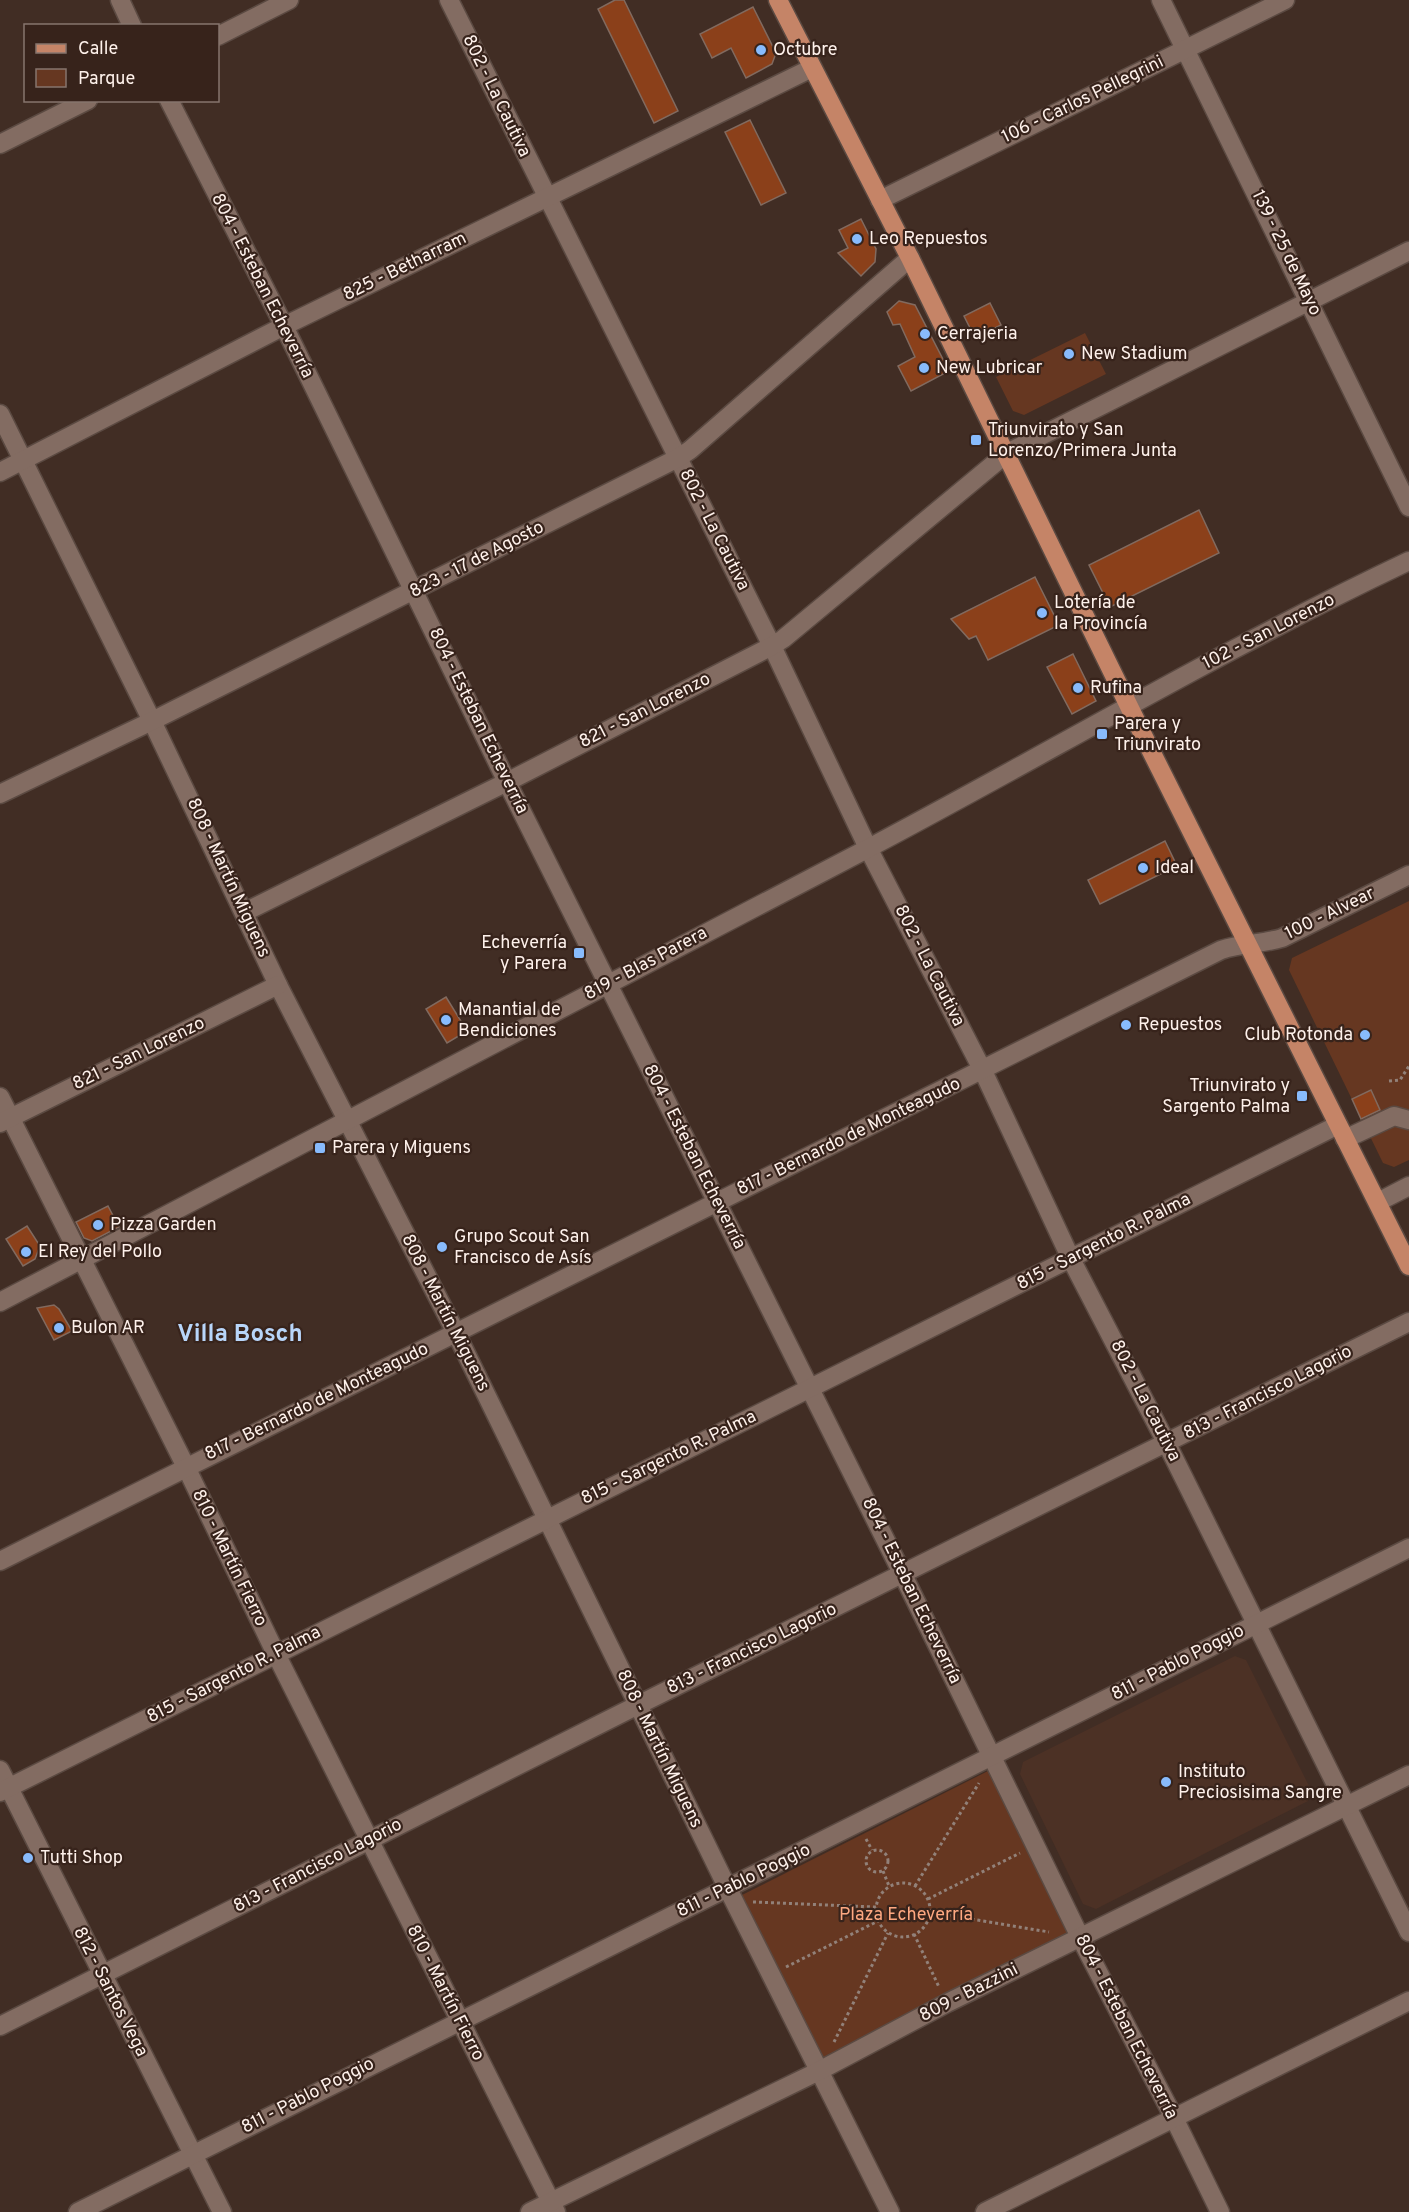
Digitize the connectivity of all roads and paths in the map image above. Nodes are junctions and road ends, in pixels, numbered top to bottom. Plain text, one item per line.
1 (120, 0) edge
2 (289, 0) edge
3 (448, 0) edge
4 (778, 0) edge
5 (1161, 0) edge
6 (1285, 0) edge
7 (131, 24) edge
8 (219, 35) edge
9 (1185, 50) junction
10 (812, 68) junction
11 (84, 102) edge
12 (170, 102) edge
13 (0, 144) edge
14 (547, 198) junction
15 (880, 200) junction
16 (1409, 251) edge
17 (910, 258) junction
18 (1310, 302) junction
19 (284, 326) junction
20 (0, 414) edge
21 (1007, 453) junction
22 (678, 458) junction
23 (24, 461) junction
24 (0, 472) edge
25 (1409, 507) edge
26 (1409, 561) edge
27 (414, 592) junction
28 (772, 646) junction
29 (1130, 706) junction
30 (152, 721) junction
31 (507, 782) junction
32 (0, 794) edge
33 (868, 848) junction
34 (1409, 874) edge
35 (245, 912) junction
36 (1248, 944) junction
37 (608, 984) junction
38 (278, 985) junction
39 (1409, 1066) edge
40 (983, 1071) junction
41 (1389, 1081) dead end
42 (0, 1097) edge
43 (5, 1120) edge
44 (348, 1120) junction
45 (1409, 1120) edge
46 (1341, 1132) junction
47 (1409, 1186) edge
48 (1378, 1202) junction
49 (717, 1203) junction
50 (1071, 1258) junction
51 (80, 1260) junction
52 (1409, 1266) edge
53 (0, 1302) edge
54 (1409, 1323) edge
55 (456, 1333) junction
56 (810, 1389) junction
57 (1167, 1444) junction
58 (186, 1467) junction
59 (545, 1519) junction
60 (1409, 1548) edge
61 (0, 1561) edge
62 (903, 1575) junction
63 (1255, 1625) junction
64 (276, 1654) junction
65 (638, 1705) junction
66 (997, 1764) junction
67 (0, 1770) edge
68 (1409, 1775) edge
69 (4, 1790) edge
70 (1347, 1805) junction
71 (369, 1840) junction
72 (1036, 1845) junction
73 (883, 1871) junction
74 (889, 1886) junction
75 (915, 1886) junction
76 (731, 1895) junction
77 (928, 1899) junction
78 (876, 1907) junction
79 (930, 1912) junction
80 (878, 1921) junction
81 (1409, 1932) edge
82 (888, 1933) junction
83 (914, 1934) junction
84 (1080, 1937) junction
85 (101, 1975) junction
86 (770, 1975) junction
87 (1409, 2001) edge
88 (947, 2003) junction
89 (459, 2021) junction
90 (0, 2026) edge
91 (819, 2071) junction
92 (1174, 2118) junction
93 (192, 2155) junction
94 (553, 2207) edge
95 (78, 2212) edge
96 (222, 2212) edge
97 (530, 2212) edge
98 (890, 2212) edge
99 (985, 2212) edge
100 (1220, 2212) edge

1 - 7 street
2 - 8 street
3 - 14 street, 802 - La Cautiva
4 - 10 main road
5 - 9 street, 139 - 25 de Mayo
6 - 9 street, 106 - Carlos Pellegrini
9 - 15 street, 106 - Carlos Pellegrini
9 - 18 street, 139 - 25 de Mayo
10 - 14 street, 825 - Betharram
10 - 15 main road
11 - 13 street
12 - 19 street, 804 - Esteban Echeverría
14 - 19 street, 825 - Betharram
14 - 22 street, 802 - La Cautiva
15 - 17 main road
16 - 18 street, 821 - San Lorenzo
17 - 21 main road
17 - 22 street, 823 - 17 de Agosto
18 - 21 street, 821 - San Lorenzo
18 - 25 street, 139 - 25 de Mayo
19 - 23 street, 825 - Betharram
19 - 27 street, 804 - Esteban Echeverría
20 - 23 street, 808 - Martín Miguens
21 - 28 street, 821 - San Lorenzo
21 - 29 main road
22 - 27 street, 823 - 17 de Agosto
22 - 28 street, 802 - La Cautiva
23 - 24 street, 825 - Betharram
23 - 30 street, 808 - Martín Miguens
26 - 29 street, 102 - San Lorenzo
27 - 30 street, 823 - 17 de Agosto
27 - 31 street, 804 - Esteban Echeverría
28 - 31 street, 821 - San Lorenzo
28 - 33 street, 802 - La Cautiva
29 - 33 street, 819 - Blas Parera
29 - 36 main road
30 - 32 street, 823 - 17 de Agosto
30 - 35 street, 808 - Martín Miguens
31 - 35 street, 821 - San Lorenzo
31 - 37 street, 804 - Esteban Echeverría
33 - 37 street, 819 - Blas Parera
33 - 40 street, 802 - La Cautiva
34 - 36 street, 100 - Alvear
35 - 38 street, 808 - Martín Miguens
36 - 40 street, 817 - Bernardo de Monteagudo
36 - 46 main road
37 - 44 street, 819 - Blas Parera
37 - 49 street, 804 - Esteban Echeverría
38 - 43 street, 821 - San Lorenzo
38 - 44 street, 808 - Martín Miguens
39 - 41 path
40 - 49 street, 817 - Bernardo de Monteagudo
40 - 50 street, 802 - La Cautiva
42 - 43 street, 810 - Martín Fierro
43 - 51 street, 810 - Martín Fierro
44 - 51 street, 819 - Blas Parera
44 - 55 street, 808 - Martín Miguens
45 - 46 street, 815 - Sargento R. Palma
46 - 48 main road
46 - 50 street, 815 - Sargento R. Palma
47 - 48 street
48 - 52 main road
49 - 55 street, 817 - Bernardo de Monteagudo
49 - 56 street, 804 - Esteban Echeverría
50 - 56 street, 815 - Sargento R. Palma
50 - 57 street, 802 - La Cautiva
51 - 53 street, 819 - Blas Parera
51 - 58 street, 810 - Martín Fierro
54 - 57 street, 813 - Francisco Lagorio
55 - 58 street, 817 - Bernardo de Monteagudo
55 - 59 street, 808 - Martín Miguens
56 - 59 street, 815 - Sargento R. Palma
56 - 62 street, 804 - Esteban Echeverría
57 - 62 street, 813 - Francisco Lagorio
57 - 63 street, 802 - La Cautiva
58 - 61 street, 817 - Bernardo de Monteagudo
58 - 64 street, 810 - Martín Fierro
59 - 64 street, 815 - Sargento R. Palma
59 - 65 street, 808 - Martín Miguens
60 - 63 street, 811 - Pablo Poggio
62 - 65 street, 813 - Francisco Lagorio
62 - 66 street, 804 - Esteban Echeverría
63 - 66 street, 811 - Pablo Poggio
63 - 70 street, 802 - La Cautiva
64 - 69 street, 815 - Sargento R. Palma
64 - 71 street, 810 - Martín Fierro
65 - 71 street, 813 - Francisco Lagorio
65 - 76 street, 808 - Martín Miguens
66 - 72 street, 804 - Esteban Echeverría
66 - 75 path
66 - 76 street, 811 - Pablo Poggio
67 - 69 street, 812 - Santos Vega
68 - 70 street, 809 - Bazzini
69 - 85 street, 812 - Santos Vega
70 - 81 street, 802 - La Cautiva
70 - 84 street, 809 - Bazzini
71 - 85 street, 813 - Francisco Lagorio
71 - 89 street, 810 - Martín Fierro
72 - 77 path
72 - 84 street, 804 - Esteban Echeverría
73 - 73 path
73 - 74 path
74 - 75 path
74 - 78 path
75 - 77 path
76 - 78 path
76 - 86 street, 808 - Martín Miguens
76 - 89 street, 811 - Pablo Poggio
77 - 79 path
78 - 80 path
79 - 83 path
79 - 84 path
80 - 82 path
80 - 86 path
82 - 83 path
82 - 91 path
83 - 88 path
84 - 88 street, 809 - Bazzini
84 - 92 street, 804 - Esteban Echeverría
85 - 90 street, 813 - Francisco Lagorio
85 - 93 street, 812 - Santos Vega
86 - 91 street, 808 - Martín Miguens
87 - 92 street
88 - 91 street, 809 - Bazzini
89 - 93 street, 811 - Pablo Poggio
89 - 94 street, 810 - Martín Fierro
91 - 94 street, 809 - Bazzini
91 - 98 street, 808 - Martín Miguens
92 - 99 street
92 - 100 street, 804 - Esteban Echeverría
93 - 95 street, 811 - Pablo Poggio
93 - 96 street, 812 - Santos Vega
94 - 97 street, 809 - Bazzini

